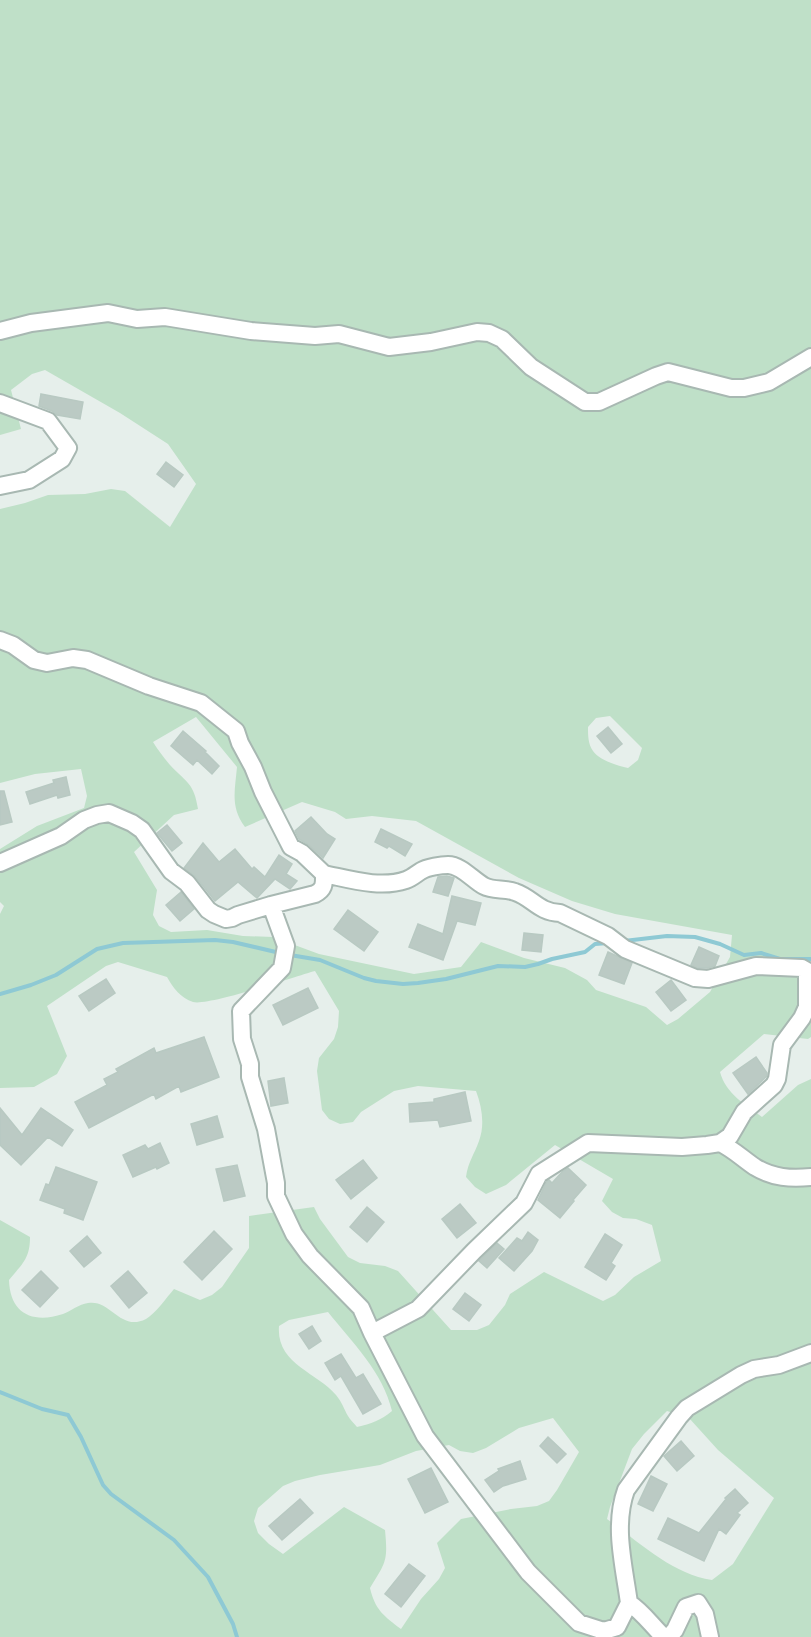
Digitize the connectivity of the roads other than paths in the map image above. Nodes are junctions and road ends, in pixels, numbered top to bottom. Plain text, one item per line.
1 (0, 331) edge
2 (811, 357) edge
3 (0, 403) edge
4 (0, 486) edge
5 (0, 640) edge
6 (0, 863) edge
7 (324, 874) junction
8 (271, 905) junction
9 (720, 1143) junction
10 (811, 1177) edge
11 (372, 1333) junction
12 (811, 1353) edge
13 (629, 1603) junction
14 (585, 1632) edge
15 (667, 1637) edge
16 (710, 1637) edge

1 - 2 street
3 - 4 street
5 - 7 street
6 - 8 street
7 - 8 street
7 - 9 street
8 - 11 street
9 - 10 street
9 - 11 street
11 - 14 street
12 - 13 street
13 - 14 street
13 - 15 street
15 - 16 street

